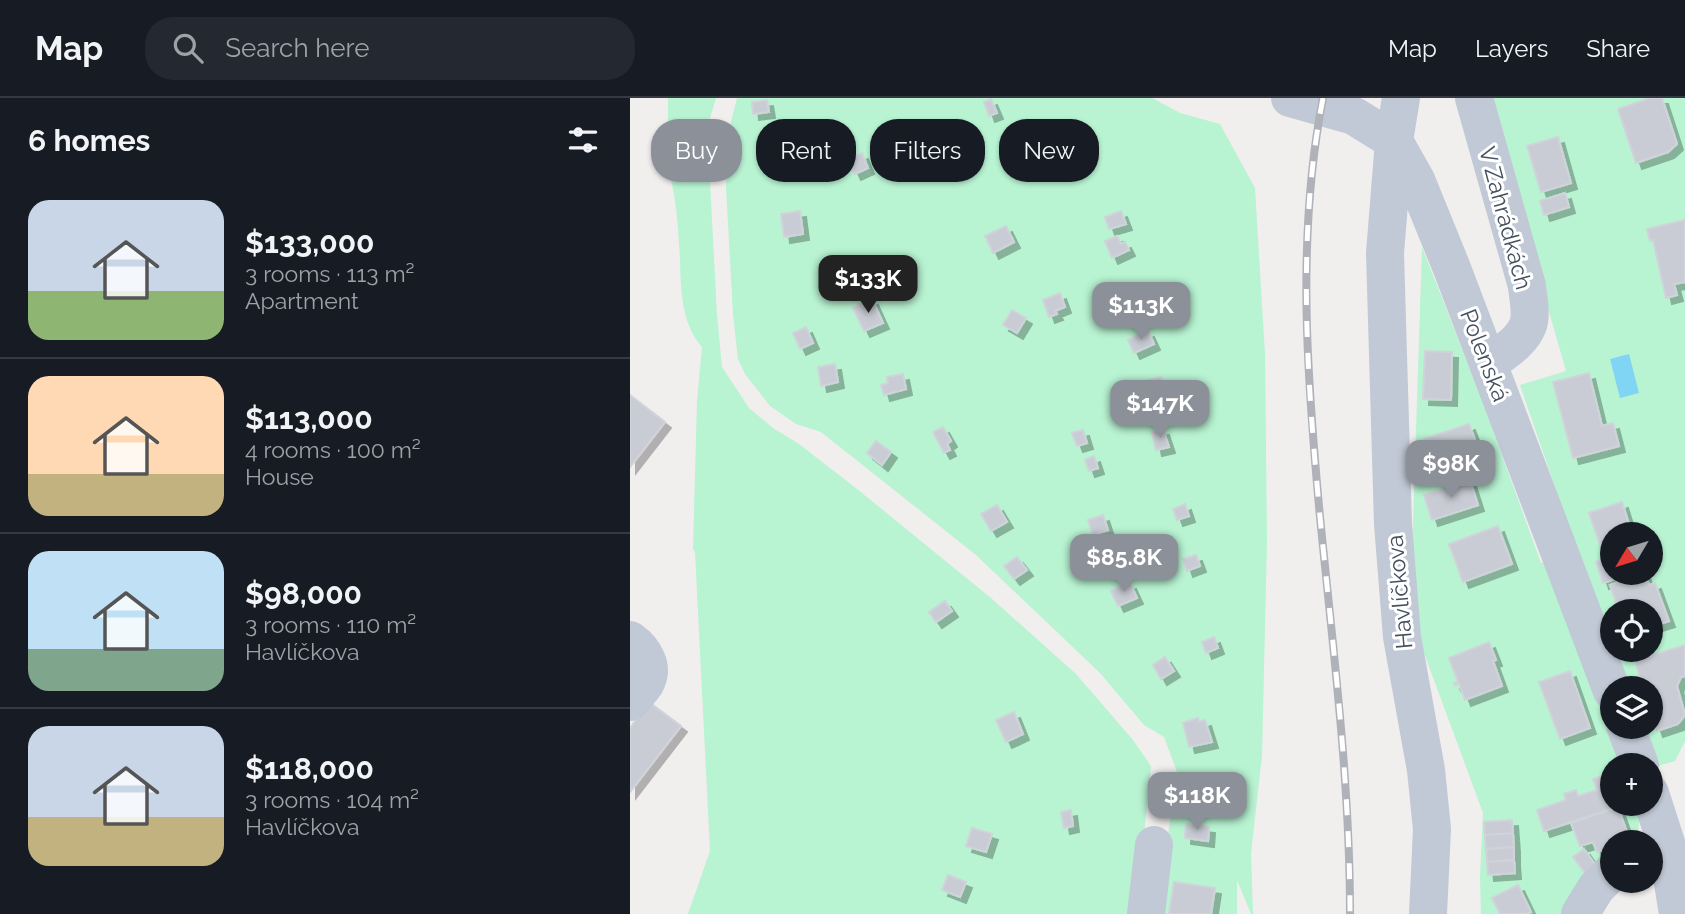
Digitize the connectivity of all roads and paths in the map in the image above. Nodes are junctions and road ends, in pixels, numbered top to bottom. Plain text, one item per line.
1 (1290, 98) edge
2 (1401, 98) edge
3 (1474, 98) edge
4 (1394, 141) junction
5 (1488, 364) junction
6 (630, 640) edge
7 (1606, 676) edge
8 (630, 702) edge
9 (1154, 845) dead end
10 (1663, 865) edge
11 (1600, 884) edge
12 (1146, 914) edge
13 (1428, 914) edge
14 (1580, 914) edge
15 (1678, 914) edge

1 - 4 street
2 - 4 street, Havlíčkova
3 - 5 street, V Zahrádkách
4 - 5 street, Polenská
4 - 13 street, Havlíčkova
5 - 7 street, Polenská
6 - 8 street
9 - 12 street
10 - 15 street
11 - 14 street

